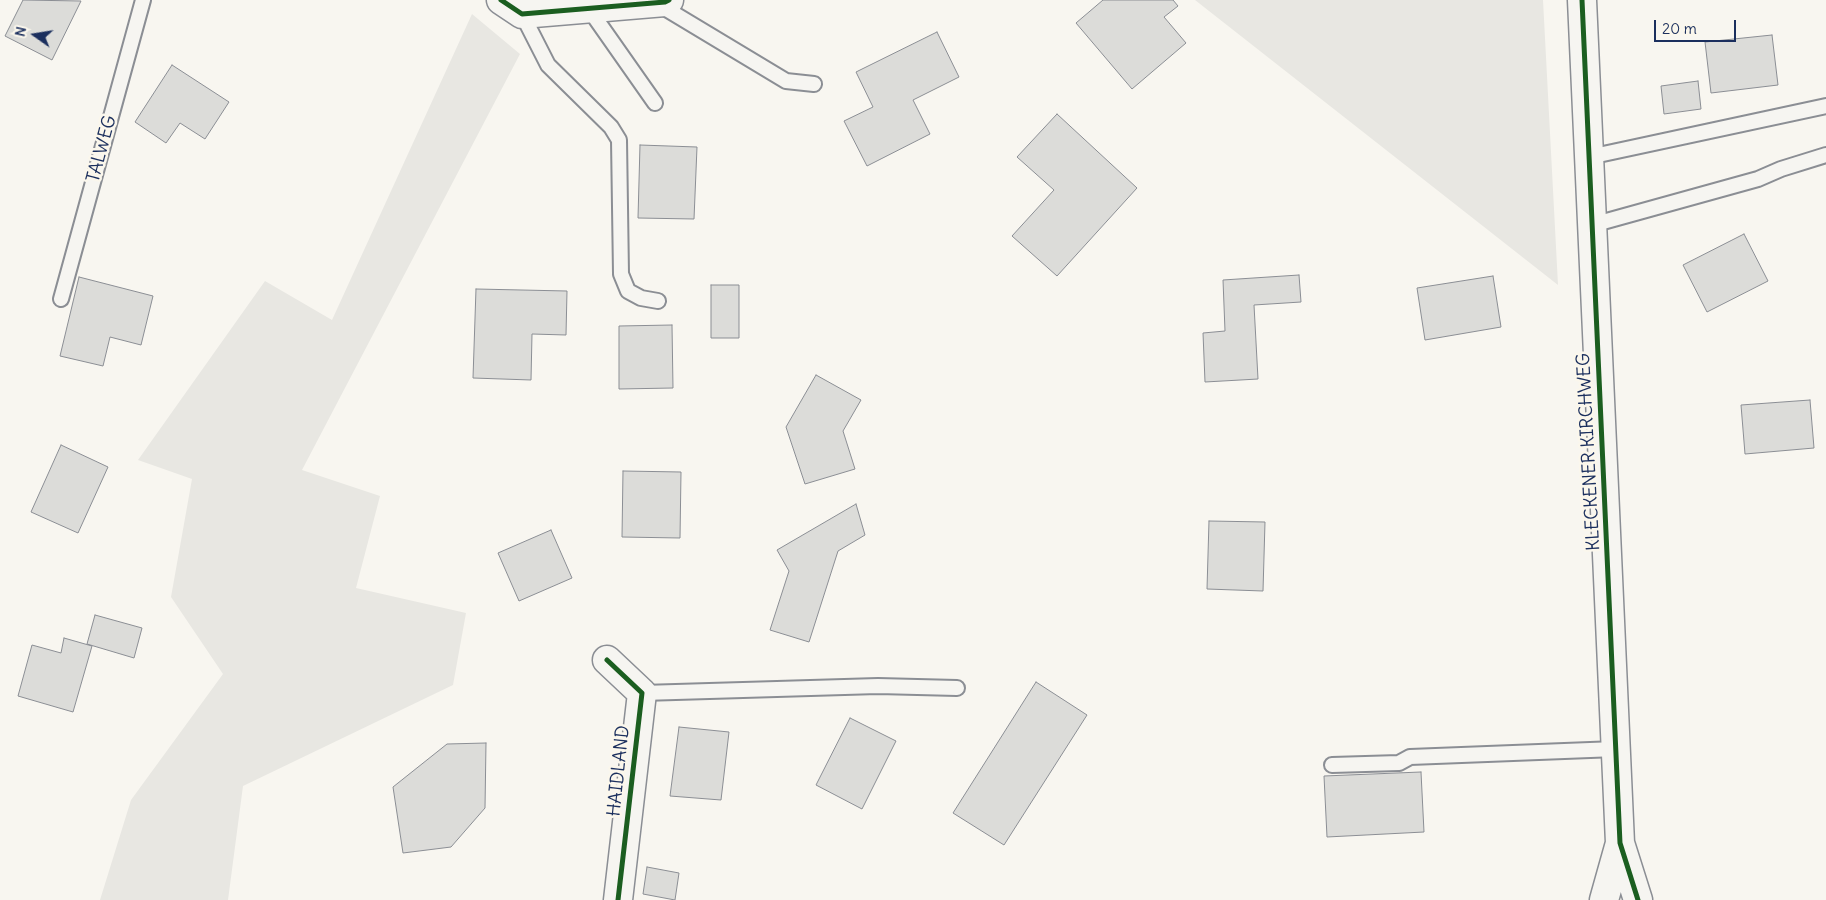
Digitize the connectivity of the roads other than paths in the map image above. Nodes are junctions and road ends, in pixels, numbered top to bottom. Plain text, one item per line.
1 (143, 0) edge
2 (1582, 0) edge
3 (663, 2) edge
4 (511, 7) edge
5 (589, 9) junction
6 (814, 84) dead end
7 (655, 103) dead end
8 (1826, 106) edge
9 (1826, 155) edge
10 (1589, 157) junction
11 (1592, 225) junction
12 (61, 299) dead end
13 (658, 301) dead end
14 (607, 660) dead end
15 (957, 688) dead end
16 (642, 693) junction
17 (1616, 749) junction
18 (1332, 764) dead end
19 (1620, 843) junction
20 (618, 900) edge
21 (1604, 900) edge
22 (1638, 900) edge

1 - 12 lane, TALWEG
2 - 10 street, KLECKENER KIRCHWEG
3 - 5 street
3 - 6 lane
4 - 5 street
4 - 13 lane
5 - 7 lane
8 - 10 lane
9 - 11 lane
10 - 11 street, KLECKENER KIRCHWEG
11 - 17 street, KLECKENER KIRCHWEG
14 - 16 street
15 - 16 lane
16 - 20 street, HAIDLAND
17 - 18 lane
17 - 19 street, KLECKENER KIRCHWEG
19 - 21 street
19 - 22 street, KLECKENER KIRCHWEG

